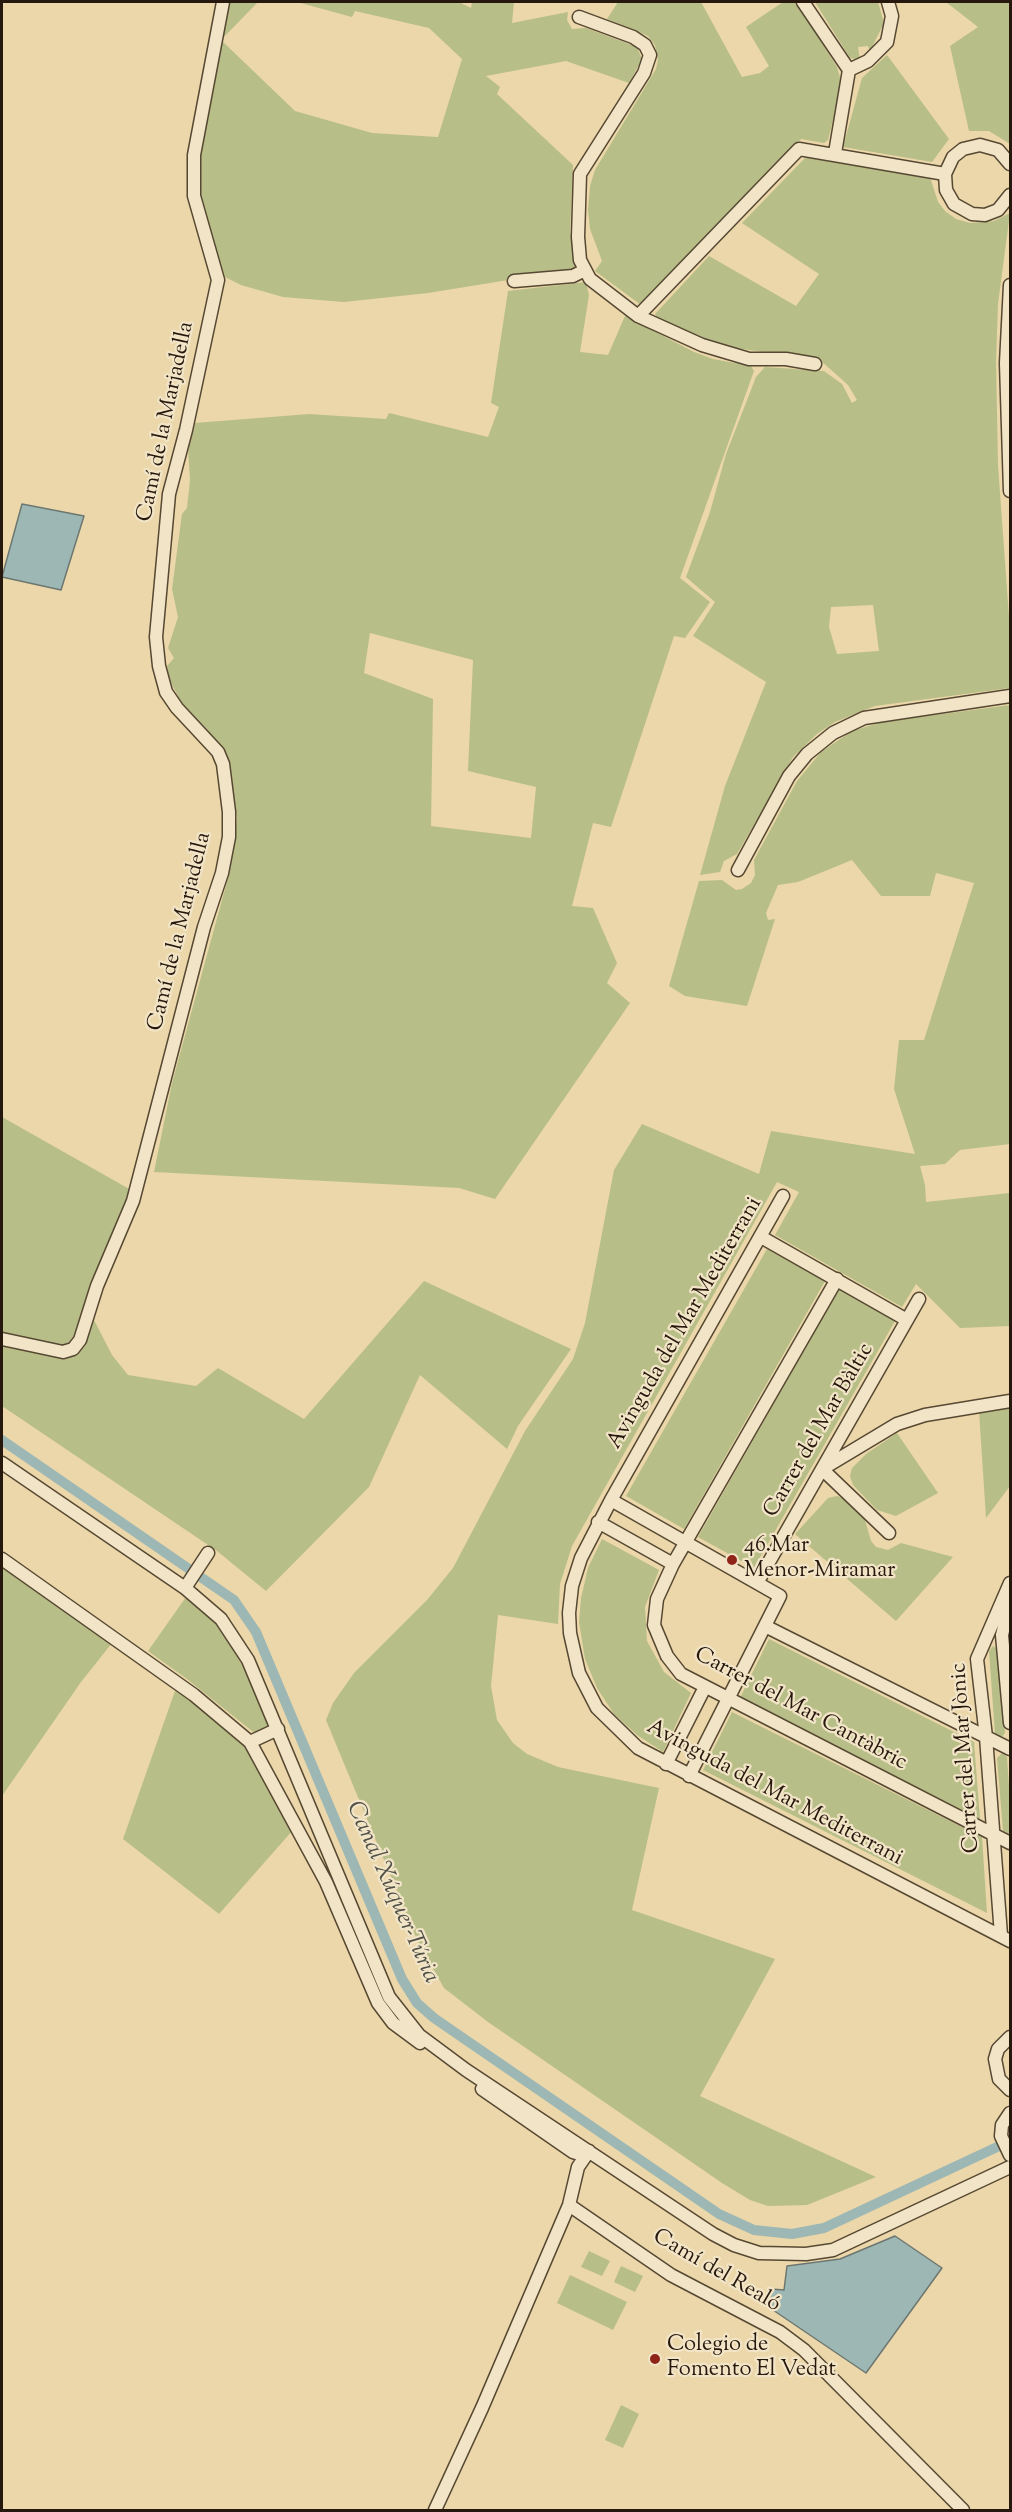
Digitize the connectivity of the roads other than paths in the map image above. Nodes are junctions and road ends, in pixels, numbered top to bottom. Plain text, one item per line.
1 (223, 2) edge
2 (803, 2) edge
3 (888, 2) edge
4 (579, 17) dead end
5 (849, 70) junction
6 (836, 153) junction
7 (1011, 164) edge
8 (945, 174) junction
9 (1011, 195) edge
10 (585, 270) junction
11 (514, 281) dead end
12 (1011, 285) edge
13 (638, 316) junction
14 (815, 364) dead end
15 (1011, 491) edge
16 (1011, 696) edge
17 (738, 870) dead end
18 (783, 1196) dead end
19 (761, 1237) junction
20 (837, 1279) junction
21 (919, 1299) dead end
22 (907, 1320) junction
23 (2, 1339) edge
24 (1011, 1401) edge
25 (2, 1463) edge
26 (822, 1469) junction
27 (611, 1500) junction
28 (598, 1522) junction
29 (889, 1533) dead end
30 (685, 1542) junction
31 (207, 1554) dead end
32 (2, 1559) edge
33 (673, 1564) junction
34 (757, 1583) junction
35 (1011, 1583) edge
36 (184, 1588) junction
37 (1011, 1602) edge
38 (765, 1626) junction
39 (1006, 1637) edge
40 (704, 1689) junction
41 (728, 1700) junction
42 (1011, 1723) edge
43 (278, 1729) junction
44 (986, 1737) junction
45 (250, 1742) junction
46 (1011, 1749) edge
47 (666, 1764) junction
48 (689, 1776) junction
49 (994, 1834) junction
50 (1011, 1843) edge
51 (337, 1892) junction
52 (1006, 1938) edge
53 (1011, 2037) edge
54 (1011, 2090) edge
55 (1011, 2113) edge
56 (589, 2151) junction
57 (573, 2152) junction
58 (1011, 2155) edge
59 (579, 2167) junction
60 (1011, 2168) edge
61 (569, 2205) junction
62 (435, 2511) edge
63 (963, 2511) edge

1 - 23 street, Camí de la Marjadella
2 - 5 street
3 - 5 street
4 - 10 street
5 - 6 street
6 - 8 street
6 - 13 street
7 - 8 street
8 - 9 street
10 - 11 street
10 - 13 street
12 - 15 street
13 - 14 street
16 - 17 street
18 - 19 street, Avinguda del Mar Mediterrani
19 - 20 street
19 - 27 street, Avinguda del Mar Mediterrani
20 - 22 street
20 - 30 street, Carrer del Mar Cantàbric
21 - 22 street, Carrer del Mar Bàltic
22 - 26 street, Carrer del Mar Bàltic
24 - 26 street
25 - 36 street
26 - 29 street
26 - 34 street, Carrer del Mar Bàltic
27 - 28 street, Avinguda del Mar Mediterrani
27 - 30 street
28 - 33 street
28 - 47 street, Avinguda del Mar Mediterrani
30 - 33 street, Carrer del Mar Cantàbric
30 - 34 street
31 - 36 street
32 - 45 street
33 - 40 street, Carrer del Mar Cantàbric
34 - 38 street
35 - 44 street, Carrer del Mar Jònic
36 - 43 street
37 - 39 street, Carrer del Mar Jònic
38 - 41 street
38 - 44 street
39 - 42 street, Carrer del Mar Jònic
40 - 41 street, Carrer del Mar Cantàbric
40 - 47 street
41 - 48 street
41 - 49 street, Carrer del Mar Cantàbric
43 - 45 street
43 - 51 street
44 - 46 street
44 - 49 street, Carrer del Mar Jònic
45 - 51 street
47 - 48 street, Avinguda del Mar Mediterrani
48 - 52 street, Avinguda del Mar Mediterrani
49 - 50 street, Carrer del Mar Cantàbric
49 - 52 street, Carrer del Mar Jònic
51 - 56 street
51 - 57 street
53 - 54 street
55 - 58 street
56 - 57 street
56 - 59 street
56 - 60 street
57 - 59 street
59 - 61 street
61 - 62 street
61 - 63 street, Camí del Realó

